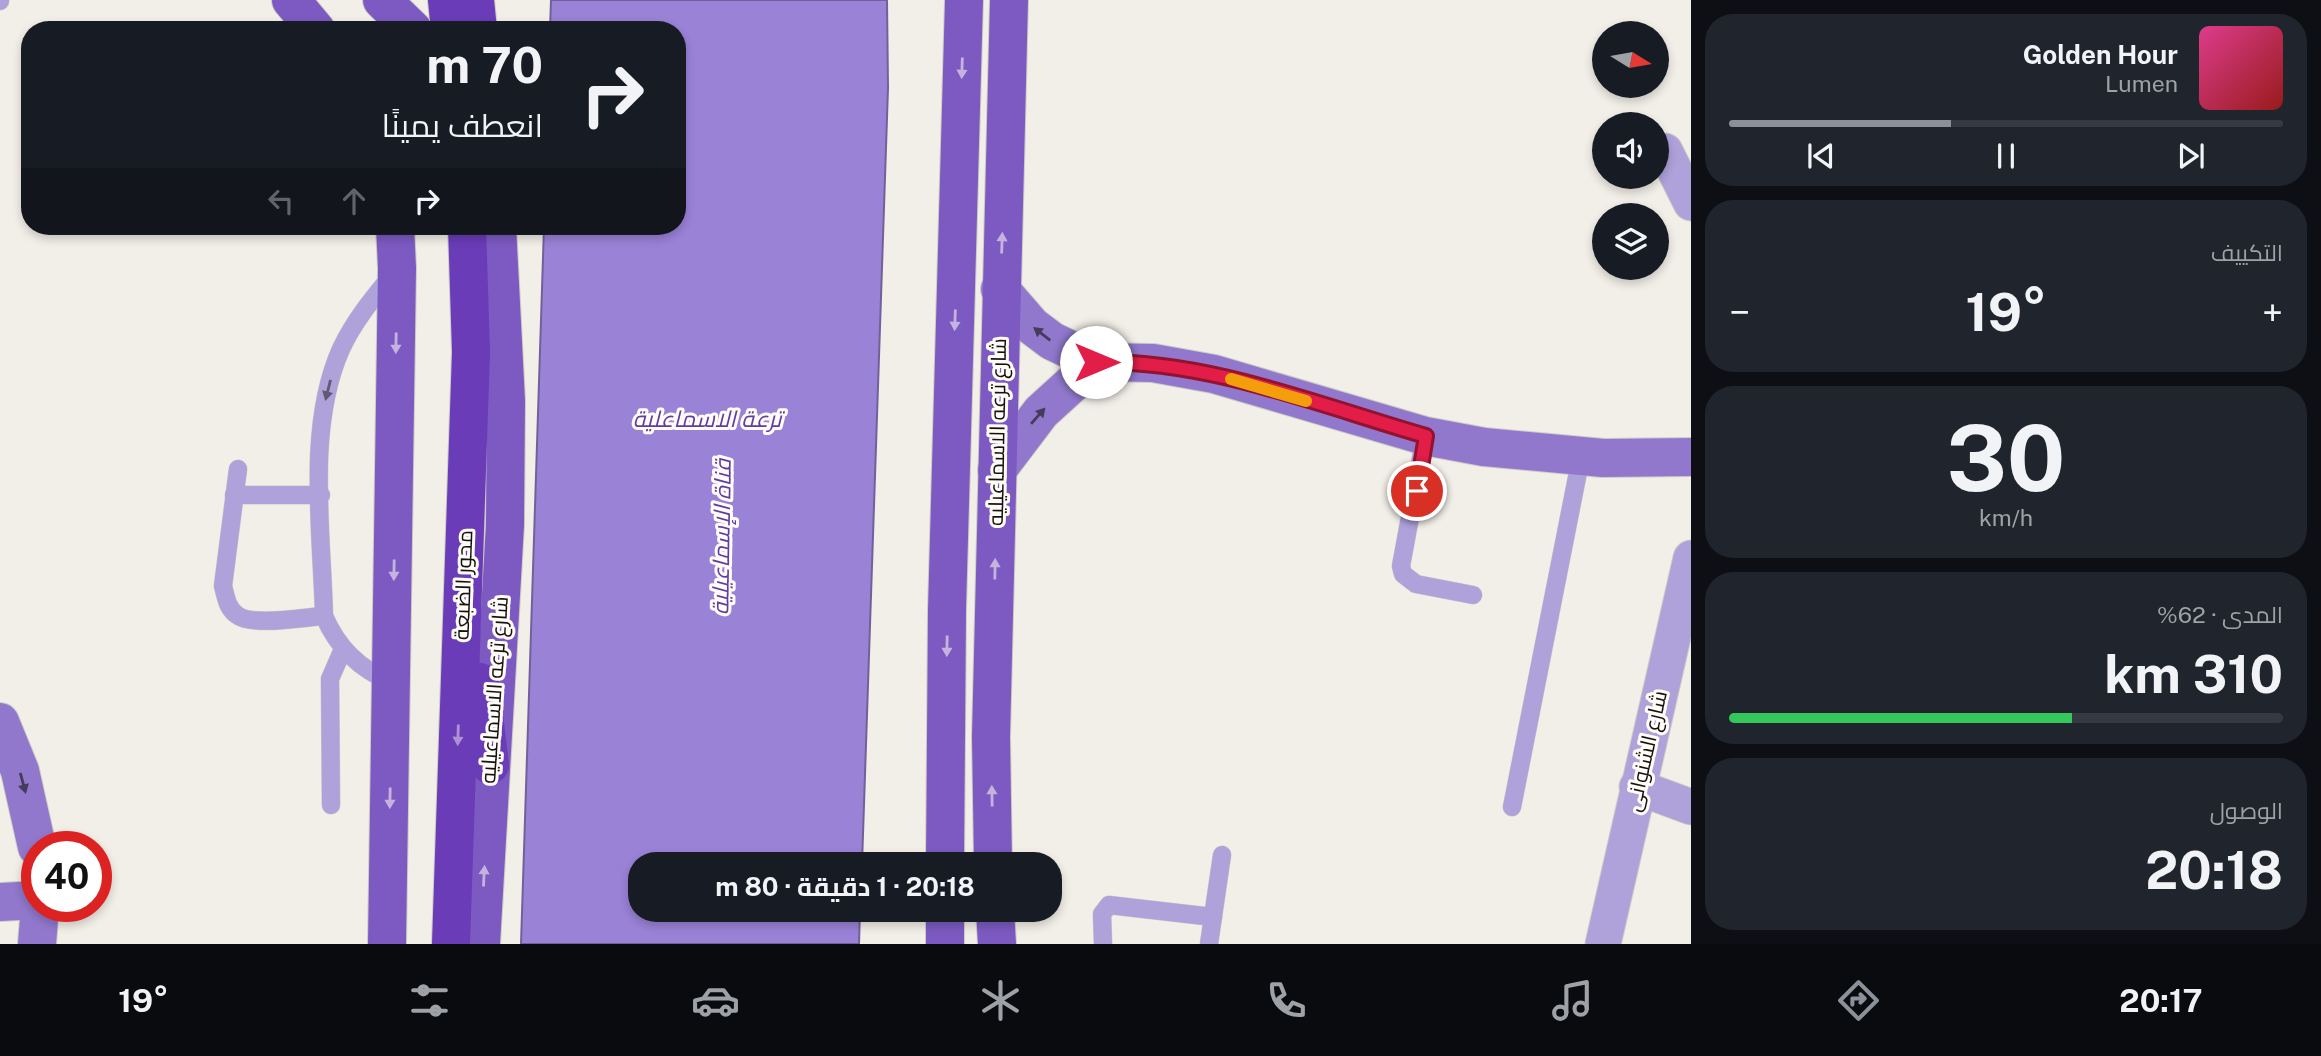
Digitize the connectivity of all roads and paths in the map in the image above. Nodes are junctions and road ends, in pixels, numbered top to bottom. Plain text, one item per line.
1 (291, 0) edge
2 (382, 0) edge
3 (447, 0) edge
4 (475, 0) edge
5 (964, 0) edge
6 (1009, 0) edge
7 (308, 21) edge
8 (403, 21) edge
9 (449, 21) edge
10 (477, 21) edge
11 (1677, 159) edge
12 (1691, 204) edge
13 (395, 235) edge
14 (467, 235) edge
15 (494, 235) edge
16 (495, 235) edge
17 (397, 268) junction
18 (1000, 289) junction
19 (1096, 362) junction
20 (1426, 436) junction
21 (1581, 457) junction
22 (1691, 457) edge
23 (238, 468) dead end
24 (997, 470) junction
25 (234, 495) junction
26 (321, 495) junction
27 (1691, 558) edge
28 (1473, 595) dead end
29 (324, 615) junction
30 (343, 649) junction
31 (393, 682) junction
32 (0, 722) edge
33 (489, 765) junction
34 (1637, 787) junction
35 (331, 805) dead end
36 (1512, 807) dead end
37 (1691, 807) edge
38 (33, 831) edge
39 (944, 852) edge
40 (993, 852) edge
41 (1222, 855) dead end
42 (21, 901) edge
43 (0, 902) edge
44 (1213, 917) junction
45 (39, 922) edge
46 (945, 922) edge
47 (996, 922) edge
48 (37, 944) edge
49 (387, 944) edge
50 (451, 944) edge
51 (481, 944) edge
52 (945, 944) edge
53 (997, 944) edge
54 (1103, 944) edge
55 (1209, 944) edge
56 (1603, 944) edge

1 - 7 main road
2 - 8 main road
3 - 9 highway
4 - 10 highway
5 -> 39 main road
18 -> 6 main road, شارع ترعه الاسماعيليه
11 - 12 street
13 - 17 main road
14 -> 50 highway, محور الضبعة
15 - 33 highway
16 - 33 main road, شارع ترعه الاسماعيليه
17 -> 26 lane
17 -> 31 main road
19 -> 18 street
18 - 24 main road, شارع ترعه الاسماعيليه
19 - 20 street
24 -> 19 street
20 - 21 street
20 - 28 lane
21 - 22 street
21 - 36 lane
23 - 25 lane
40 -> 24 main road, شارع ترعه الاسماعيليه
25 - 26 lane
25 - 29 lane
26 - 29 lane
27 - 34 street, شارع الشنوانى
29 - 30 lane
30 - 31 lane
30 - 35 lane
31 -> 49 main road
32 -> 38 street
51 -> 33 main road, شارع ترعه الاسماعيليه
34 - 37 street
34 - 56 street, شارع الشنوانى
41 - 44 lane
42 - 43 street
44 - 54 lane
44 - 55 lane
45 - 48 street
46 - 52 main road
47 - 53 main road

